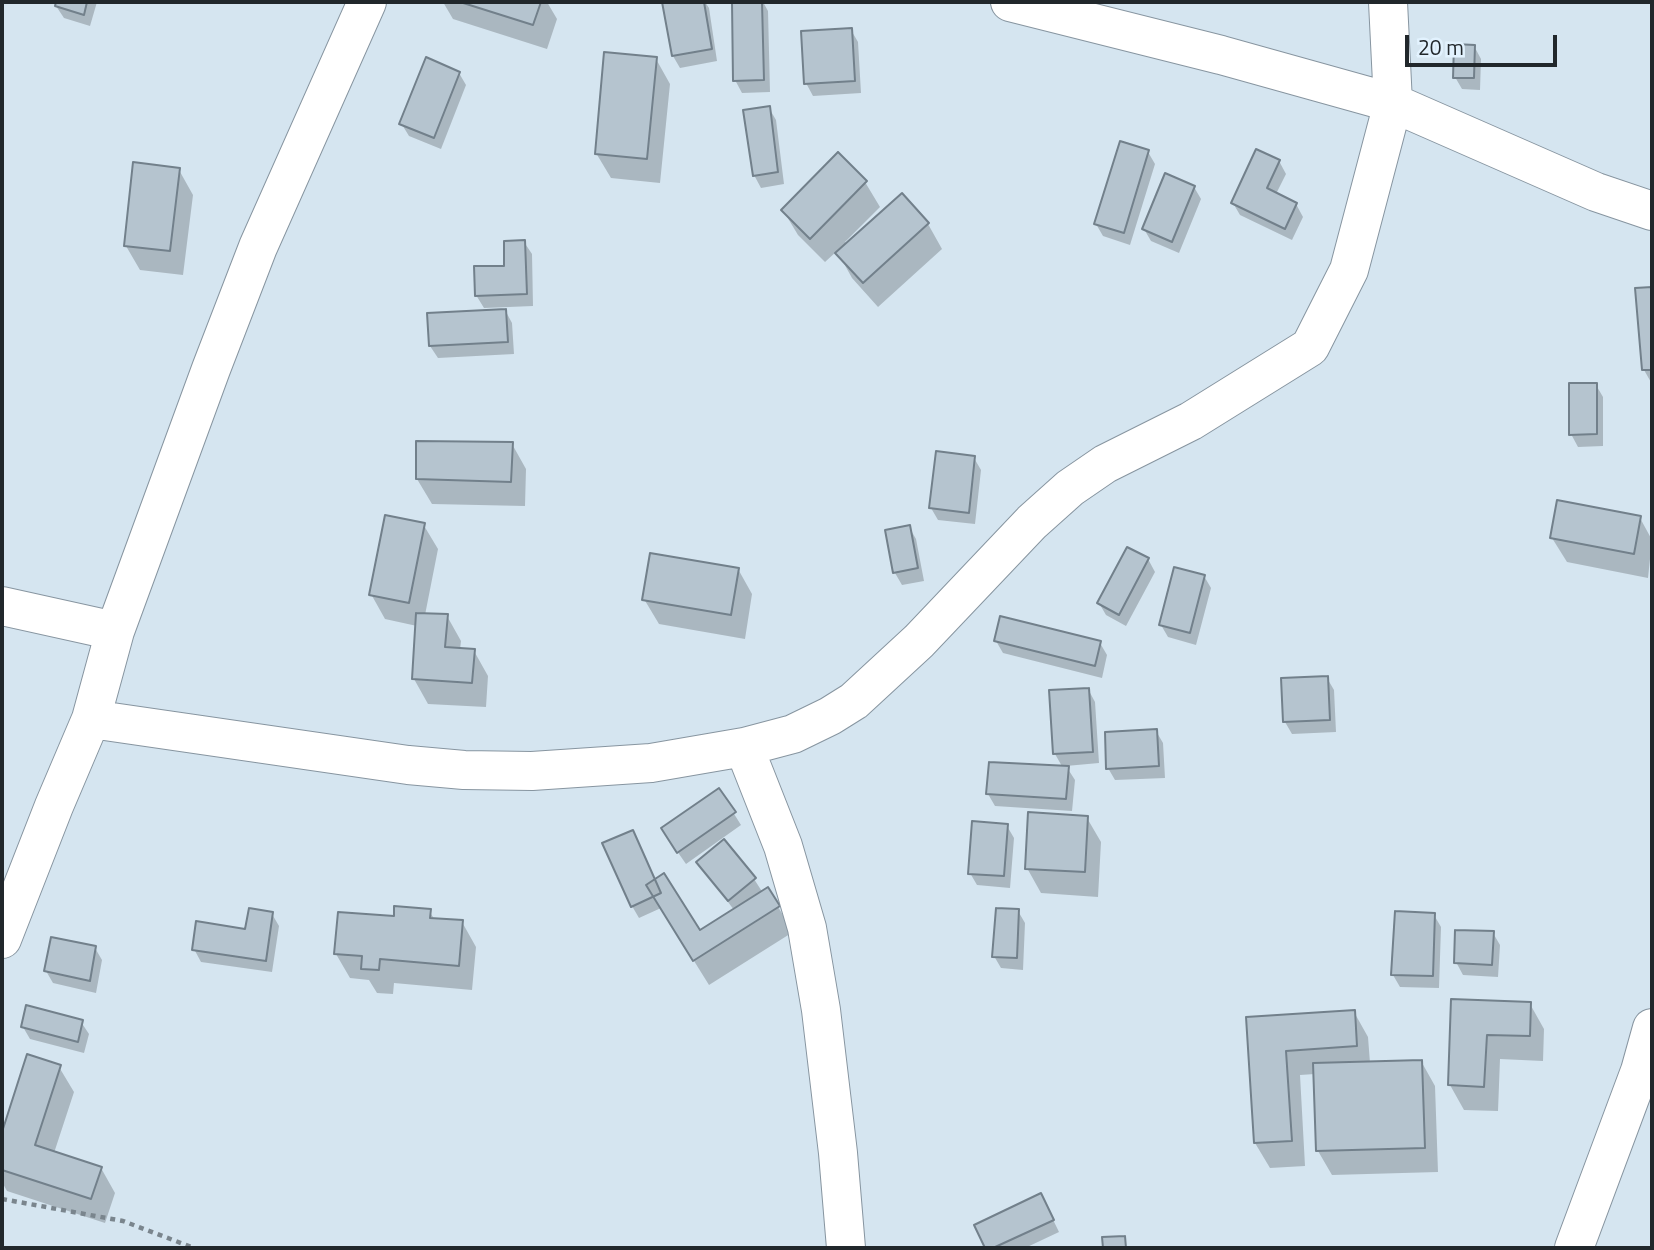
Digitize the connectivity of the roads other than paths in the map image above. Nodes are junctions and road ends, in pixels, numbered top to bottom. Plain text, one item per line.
1 (367, 2) edge
2 (1010, 2) edge
3 (1388, 2) edge
4 (1393, 103) junction
5 (1652, 211) edge
6 (2, 606) edge
7 (115, 631) junction
8 (91, 719) junction
9 (744, 747) junction
10 (2, 939) edge
11 (1652, 1028) edge
12 (846, 1248) edge
13 (1574, 1248) edge

1 - 7 street
2 - 4 street
3 - 4 street
4 - 5 street
4 - 9 street
6 - 7 street
7 - 8 street
8 - 9 street
8 - 10 street
9 - 12 street
11 - 13 street

